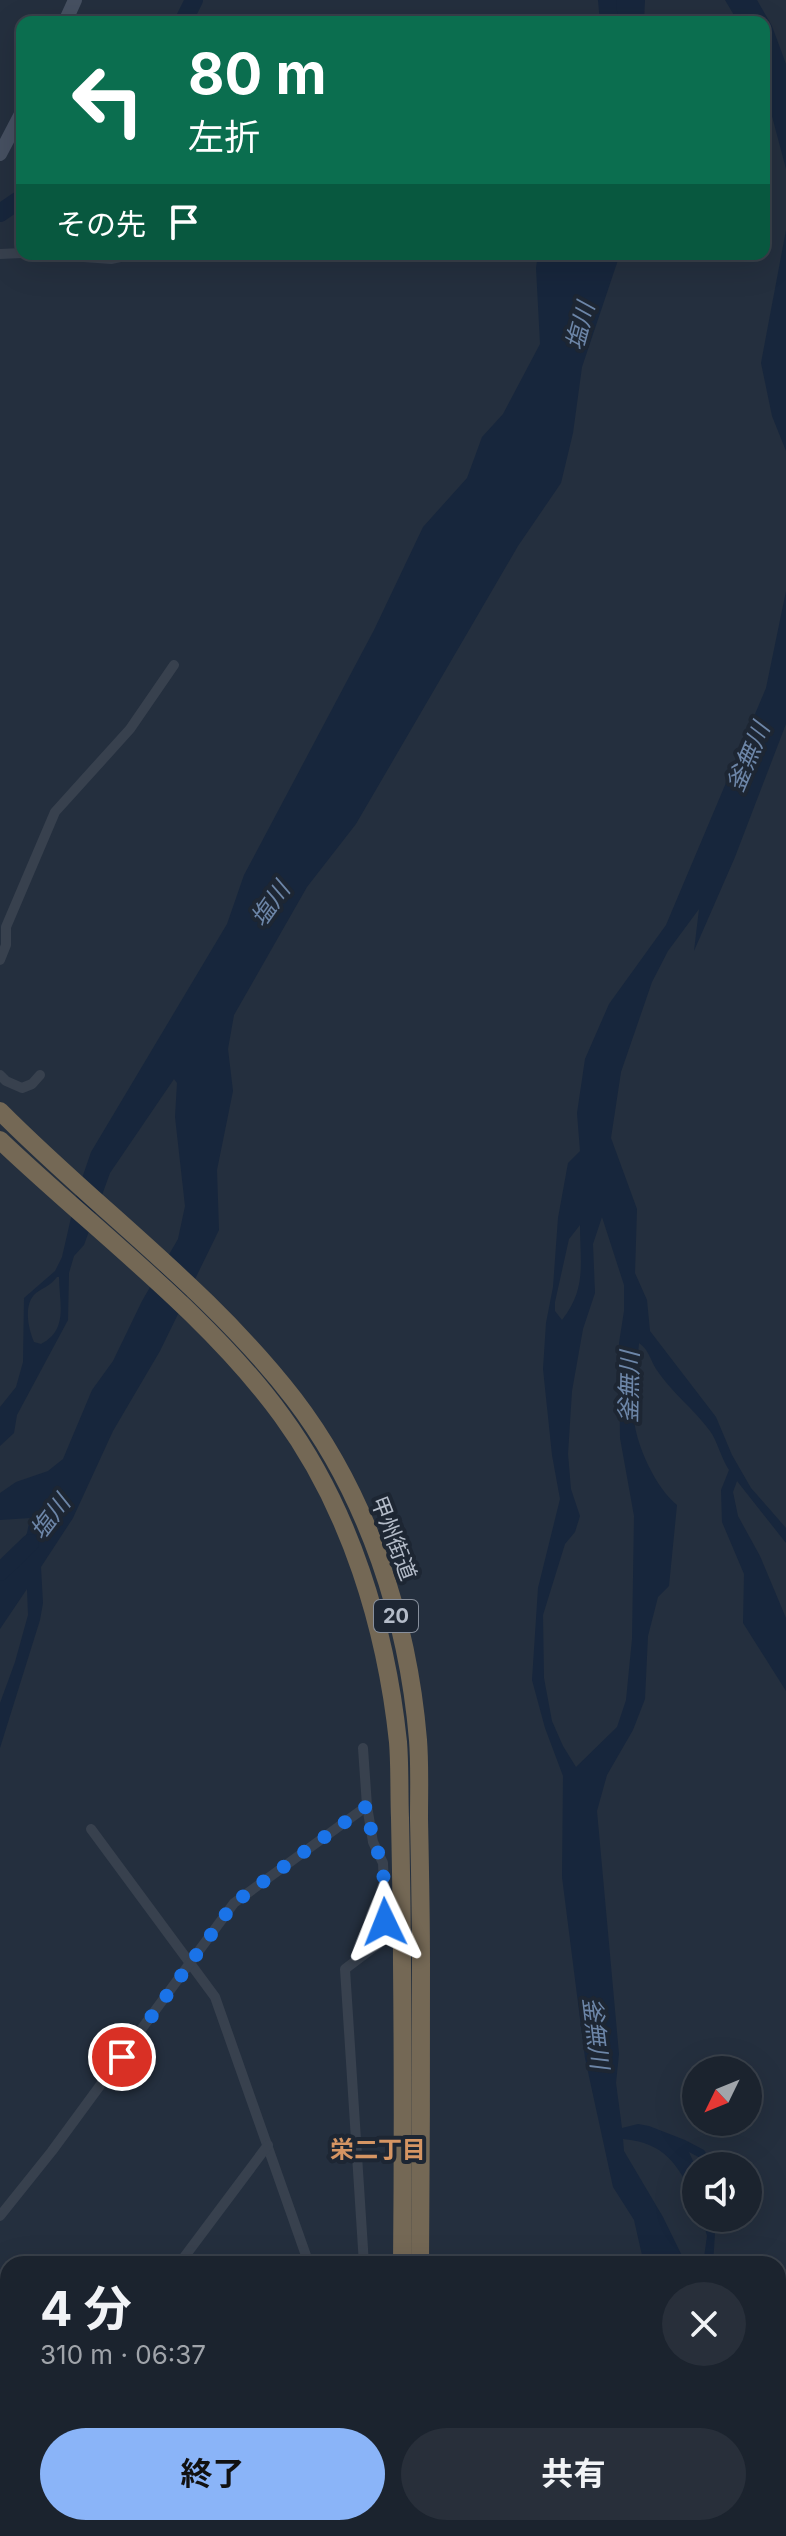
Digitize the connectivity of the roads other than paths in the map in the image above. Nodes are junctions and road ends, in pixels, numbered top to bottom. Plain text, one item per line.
1 (16, 123) edge
2 (0, 154) edge
3 (174, 665) dead end
4 (0, 960) edge
5 (0, 1075) edge
6 (40, 1075) dead end
7 (0, 1111) edge
8 (0, 1140) edge
9 (363, 1748) dead end
10 (367, 1806) junction
11 (91, 1829) dead end
12 (402, 1907) junction
13 (192, 1963) junction
14 (268, 2145) junction
15 (0, 2216) edge
16 (185, 2256) edge
17 (306, 2256) edge
18 (363, 2256) edge
19 (402, 2256) edge
20 (420, 2256) edge

1 - 2 street
3 - 4 street
5 - 6 street
7 - 12 highway, 甲州街道 / 20
8 - 12 highway, 甲州街道 / 20
9 - 10 street
10 - 12 street
10 - 13 street
11 - 13 street
12 - 18 street
12 - 19 highway, 甲州街道 / 20
12 - 20 highway, 甲州街道 / 20
13 - 14 street
13 - 15 street
14 - 16 street
14 - 17 street

